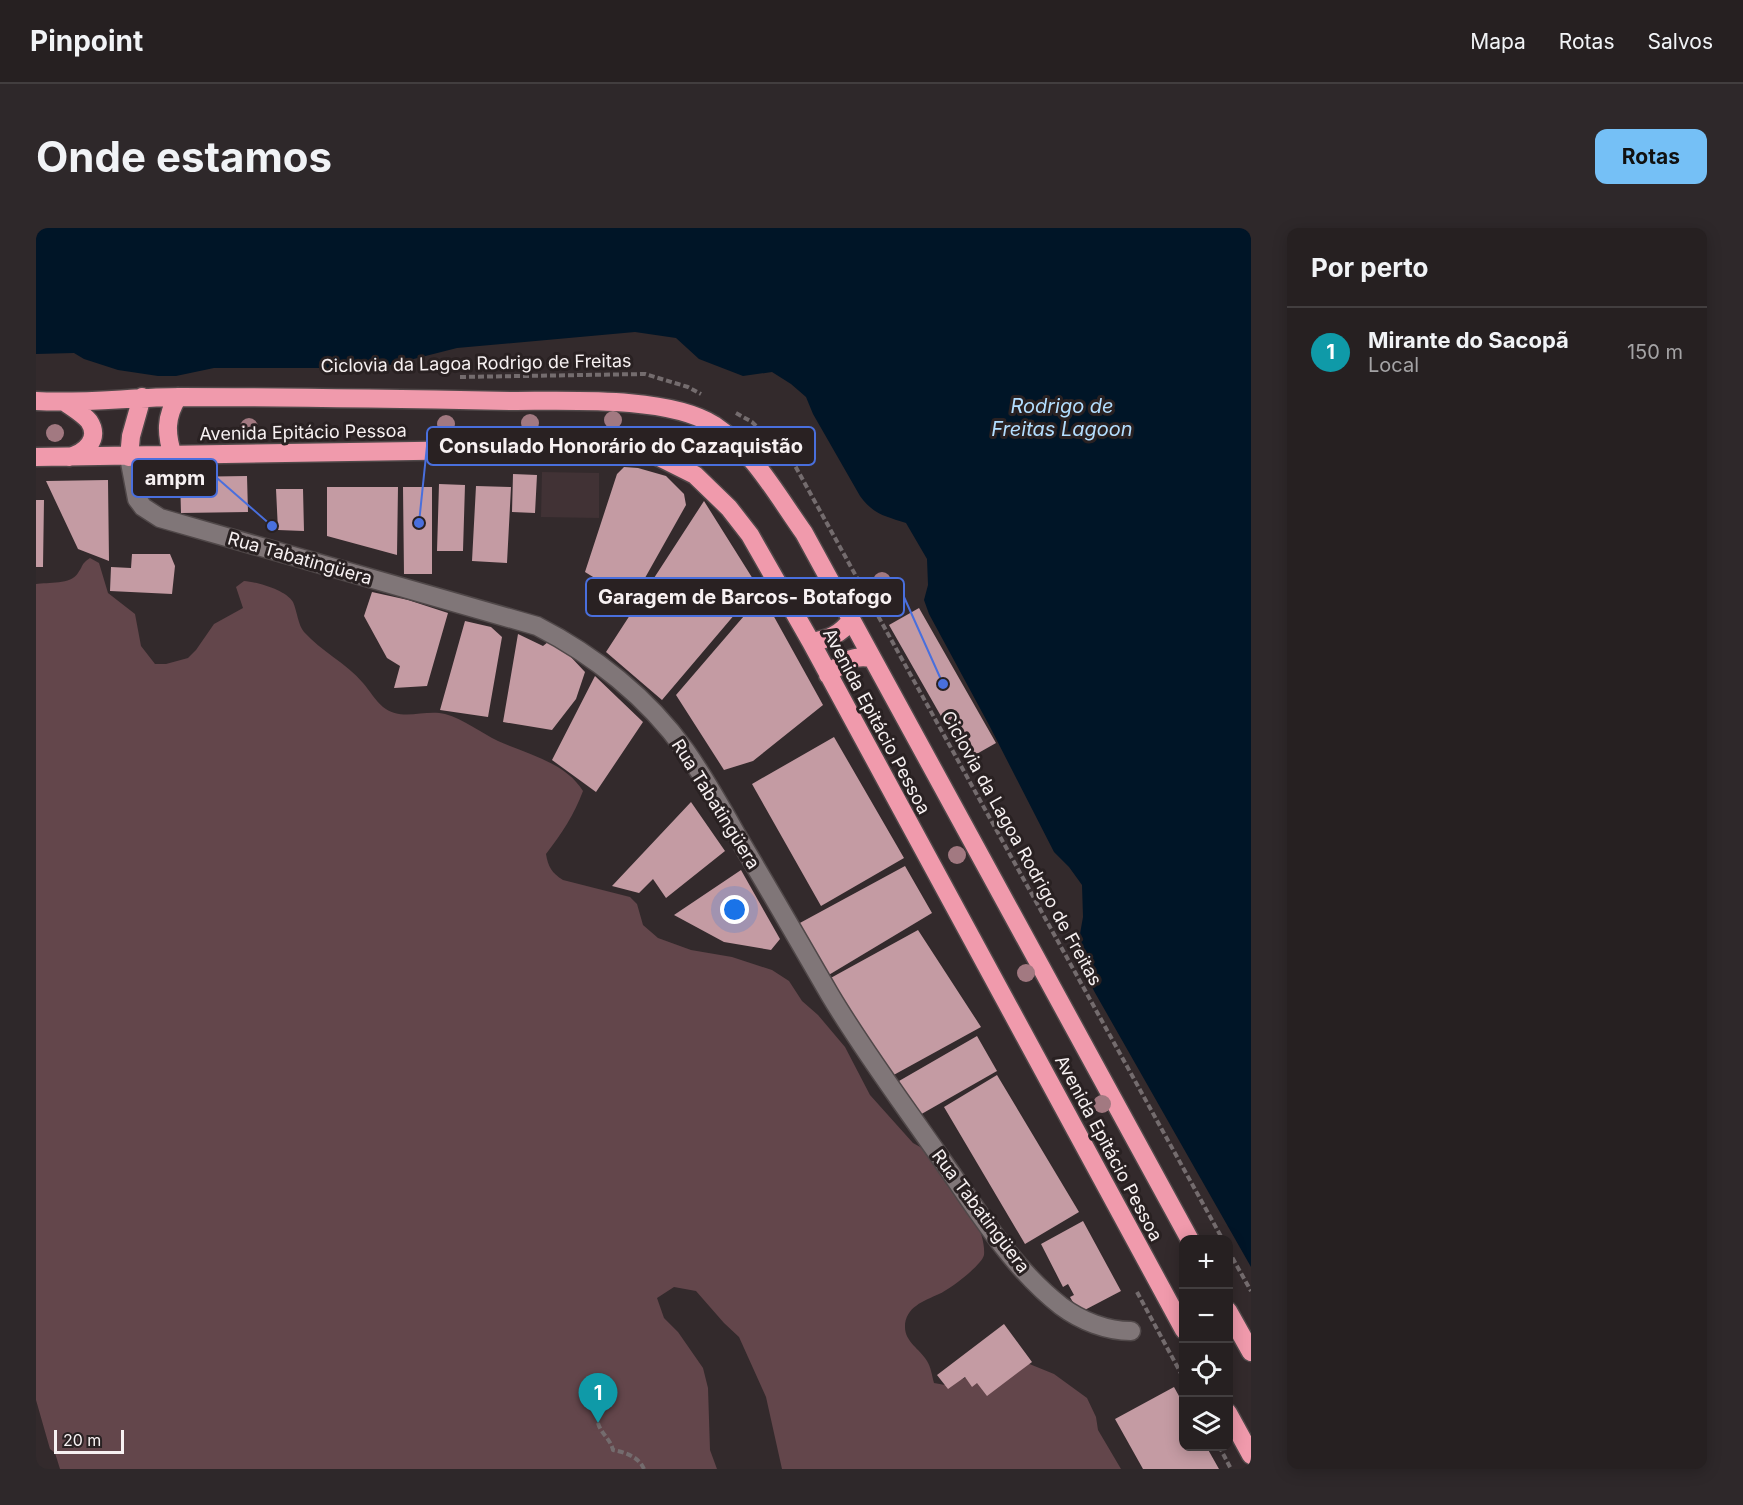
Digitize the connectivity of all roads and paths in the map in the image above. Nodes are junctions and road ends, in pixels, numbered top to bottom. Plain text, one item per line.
1 (454, 377) dead end
2 (142, 397) junction
3 (178, 397) junction
4 (706, 397) dead end
5 (36, 401) edge
6 (66, 403) junction
7 (734, 412) dead end
8 (173, 456) junction
9 (36, 457) edge
10 (67, 457) junction
11 (129, 457) junction
12 (851, 620) junction
13 (811, 642) junction
14 (871, 658) junction
15 (828, 675) junction
16 (1188, 1235) edge
17 (1221, 1235) edge
18 (1233, 1259) edge
19 (1135, 1288) dead end
20 (1251, 1291) edge
21 (1233, 1320) edge
22 (1179, 1321) edge
23 (1131, 1331) dead end
24 (1251, 1352) edge
25 (1179, 1370) edge
26 (1233, 1422) edge
27 (598, 1423) dead end
28 (1222, 1451) edge
29 (1251, 1455) edge
30 (644, 1469) edge
31 (1231, 1469) edge

1 - 4 path, Ciclovia da Lagoa Rodrigo de Freitas
2 - 3 highway, Avenida Epitácio Pessoa
2 - 6 highway, Avenida Epitácio Pessoa
2 - 11 highway
3 - 8 highway
3 - 12 highway, Avenida Epitácio Pessoa
5 - 6 highway, Avenida Epitácio Pessoa
6 - 10 highway
7 - 17 path, Ciclovia da Lagoa Rodrigo de Freitas
8 - 11 highway, Avenida Epitácio Pessoa
8 - 13 highway, Avenida Epitácio Pessoa
9 - 10 highway, Avenida Epitácio Pessoa
10 - 11 highway, Avenida Epitácio Pessoa
11 - 23 street, Rua Tabatingüera
12 - 13 highway
12 - 14 highway, Avenida Epitácio Pessoa
13 - 15 highway, Avenida Epitácio Pessoa
14 - 15 highway
14 - 16 highway, Avenida Epitácio Pessoa
15 - 22 highway, Avenida Epitácio Pessoa
18 - 20 path
19 - 25 path
21 - 24 highway
26 - 29 highway
27 - 30 path
28 - 31 path

